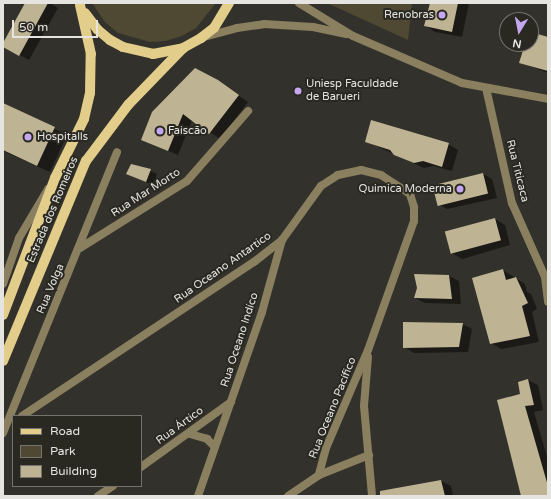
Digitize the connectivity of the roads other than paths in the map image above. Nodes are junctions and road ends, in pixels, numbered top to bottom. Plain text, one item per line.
1 (228, 3) edge
2 (299, 3) edge
3 (80, 4) edge
4 (353, 36) junction
5 (201, 38) junction
6 (183, 48) junction
7 (486, 88) junction
8 (548, 99) edge
9 (248, 111) dead end
10 (117, 152) dead end
11 (55, 178) junction
12 (282, 240) junction
13 (80, 248) junction
14 (3, 284) edge
15 (548, 302) edge
16 (3, 315) edge
17 (368, 350) junction
18 (3, 361) edge
19 (231, 402) junction
20 (24, 415) edge
21 (12, 423) edge
22 (4, 430) edge
23 (190, 434) junction
24 (214, 446) junction
25 (369, 454) junction
26 (142, 466) edge
27 (319, 475) junction
28 (112, 487) edge
29 (98, 496) edge
30 (198, 496) edge
31 (288, 496) edge
32 (372, 496) edge

1 - 5 main road
2 - 4 street
3 - 6 main road
3 - 11 main road, Estrada dos Romeiros
4 - 5 street
4 - 7 street
5 - 6 main road
6 - 18 main road, Estrada dos Romeiros
7 - 8 street
7 - 15 street, Rua Titicaca
9 - 13 street, Rua Mar Morto
10 - 13 street, Rua Volga
11 - 14 street
11 - 16 main road, Estrada dos Romeiros
12 - 17 street, Rua Oceano Antartico
12 - 19 street, Rua Oceano Indíco
12 - 20 street, Rua Oceano Antartico
13 - 22 street, Rua Volga
17 - 25 street
17 - 27 street, Rua Oceano Pacífico
19 - 23 street, Rua Ártico
19 - 24 street, Rua Oceano Indíco
21 - 22 street
23 - 24 street
23 - 26 street, Rua Ártico
24 - 30 street, Rua Oceano Indíco
25 - 27 street, Rua Oceano Pacífico
25 - 32 street
27 - 31 street, Rua Oceano Pacífico
28 - 29 street

